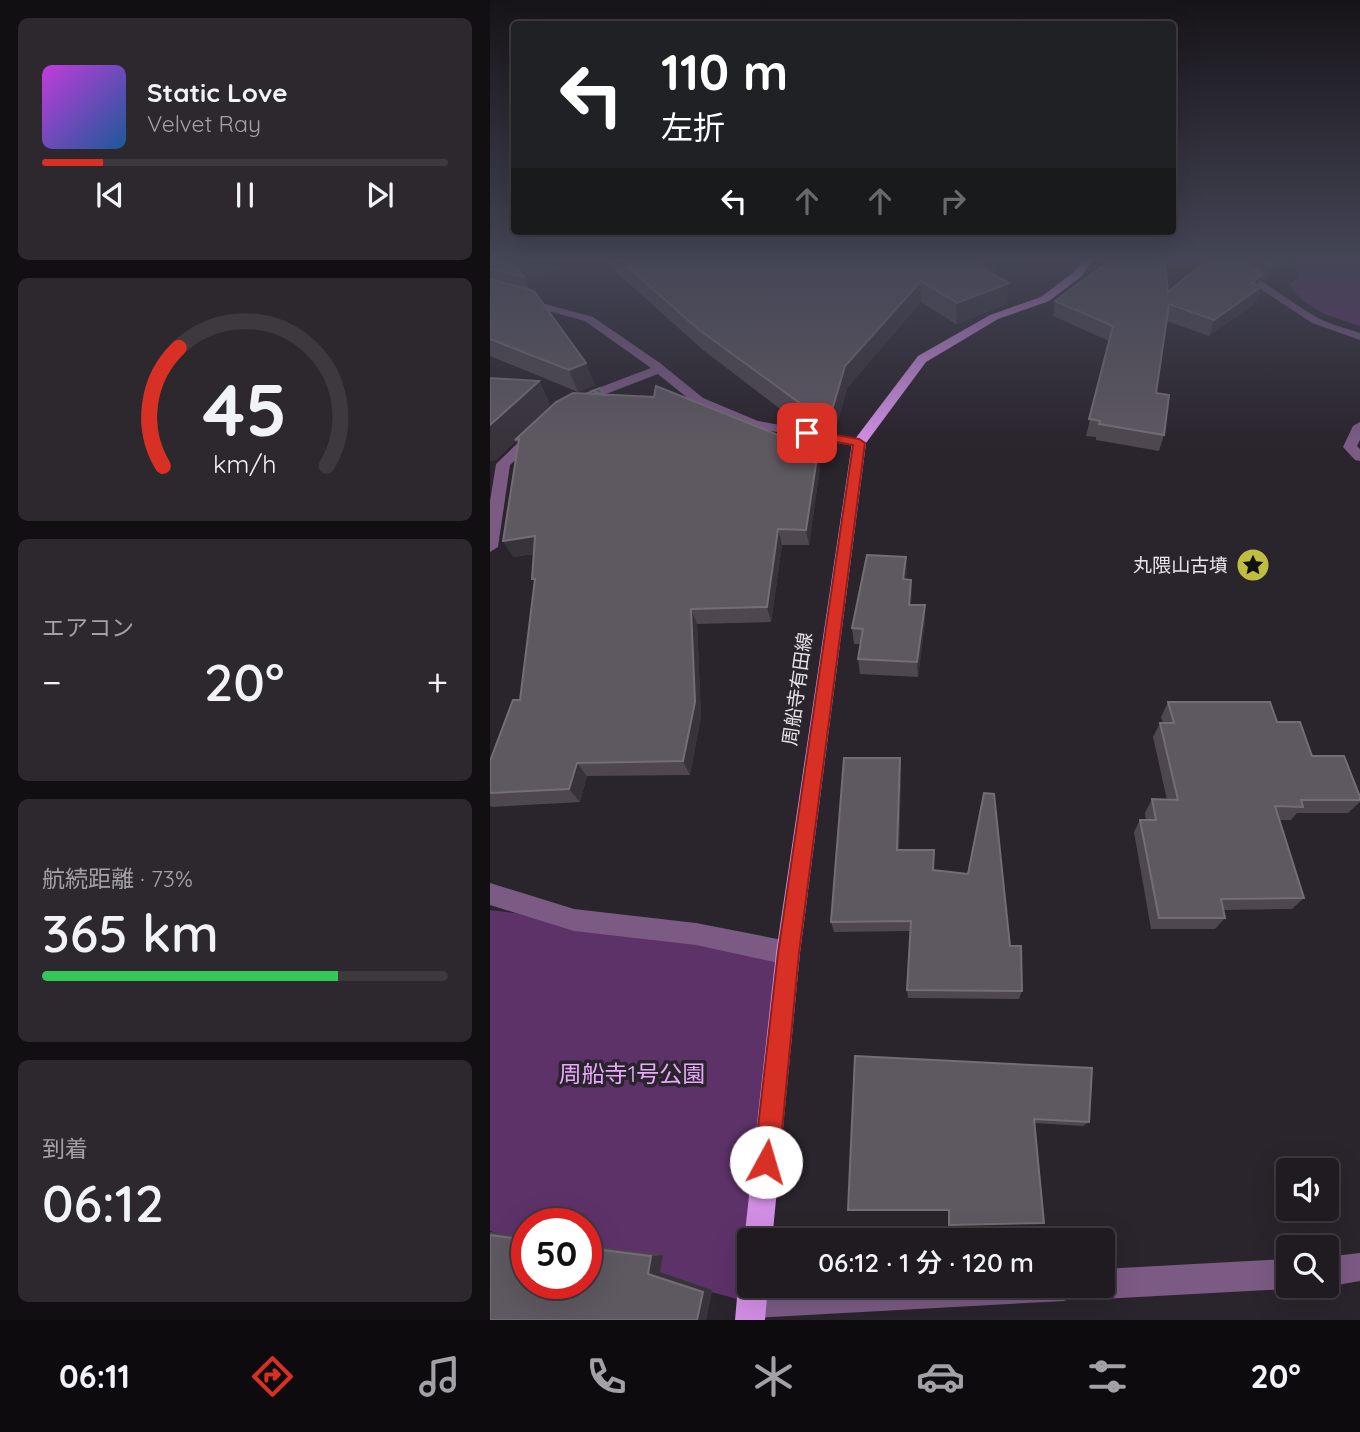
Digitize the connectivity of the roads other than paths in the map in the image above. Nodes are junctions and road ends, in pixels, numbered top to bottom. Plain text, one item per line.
1 (593, 322) edge
2 (986, 322) edge
3 (1318, 322) edge
4 (1360, 337) edge
5 (659, 369) junction
6 (568, 407) edge
7 (548, 421) edge
8 (1360, 426) edge
9 (859, 443) junction
10 (1360, 457) edge
11 (490, 547) edge
12 (490, 894) edge
13 (788, 953) junction
14 (759, 1228) edge
15 (1360, 1266) edge
16 (1339, 1270) edge
17 (1276, 1275) edge
18 (1115, 1283) edge
19 (843, 1298) edge
20 (751, 1303) edge

1 - 5 street
2 - 9 main road, 周船寺有田線
3 - 4 street
5 - 6 street
5 - 9 street
7 - 11 street
8 - 10 street
9 - 13 main road, 周船寺有田線
12 - 13 street
13 - 14 main road, 周船寺有田線
15 - 16 street
17 - 18 street
19 - 20 street

